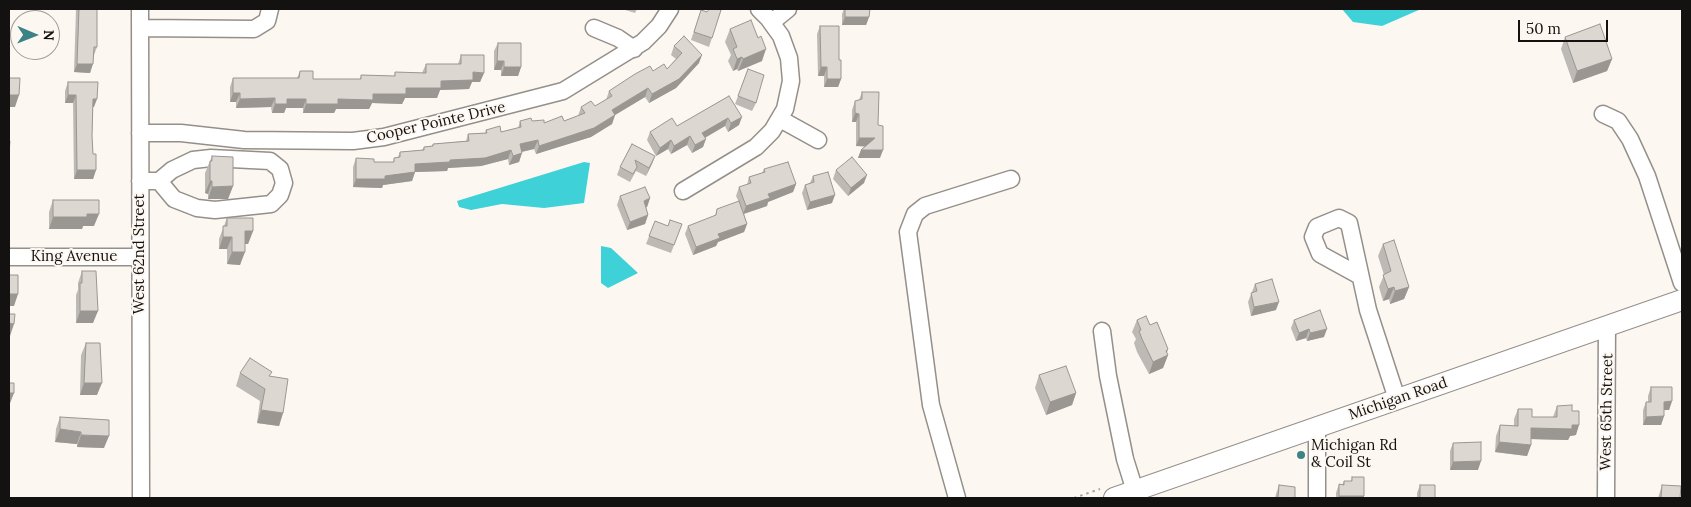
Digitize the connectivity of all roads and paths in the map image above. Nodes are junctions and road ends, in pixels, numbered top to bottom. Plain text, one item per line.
1 (140, 9) edge
2 (270, 9) edge
3 (670, 9) edge
4 (759, 9) edge
5 (788, 9) edge
6 (772, 22) junction
7 (140, 28) junction
8 (594, 28) dead end
9 (634, 49) junction
10 (1603, 114) dead end
11 (780, 119) junction
12 (140, 133) junction
13 (818, 140) dead end
14 (1011, 179) dead end
15 (140, 181) junction
16 (159, 181) junction
17 (683, 191) dead end
18 (9, 257) edge
19 (140, 257) junction
20 (1360, 276) dead end
21 (1682, 283) edge
22 (1682, 300) edge
23 (1608, 326) junction
24 (1102, 331) dead end
25 (1397, 399) junction
26 (1317, 427) junction
27 (1135, 491) junction
28 (142, 498) edge
29 (957, 498) edge
30 (1114, 498) edge
31 (1317, 498) edge
32 (1606, 498) edge

1 - 7 street, West 62nd Street
2 - 7 street
3 - 9 street, Cooper Pointe Drive
4 - 6 street
5 - 6 street
6 - 11 street
7 - 12 street, West 62nd Street
8 - 9 street
9 - 12 street, Cooper Pointe Drive
10 - 21 street
11 - 13 street
11 - 17 street
12 - 15 street, West 62nd Street
14 - 29 street
15 - 16 street
15 - 19 street, West 62nd Street
16 - 16 street
18 - 19 street, King Avenue
19 - 28 street, West 62nd Street
20 - 25 street
22 - 23 main road, Michigan Road
23 - 25 main road, Michigan Road
23 - 32 street, West 65th Street
24 - 27 street
25 - 26 main road, Michigan Road
26 - 27 main road, Michigan Road
26 - 31 street
27 - 30 main road, Michigan Road

